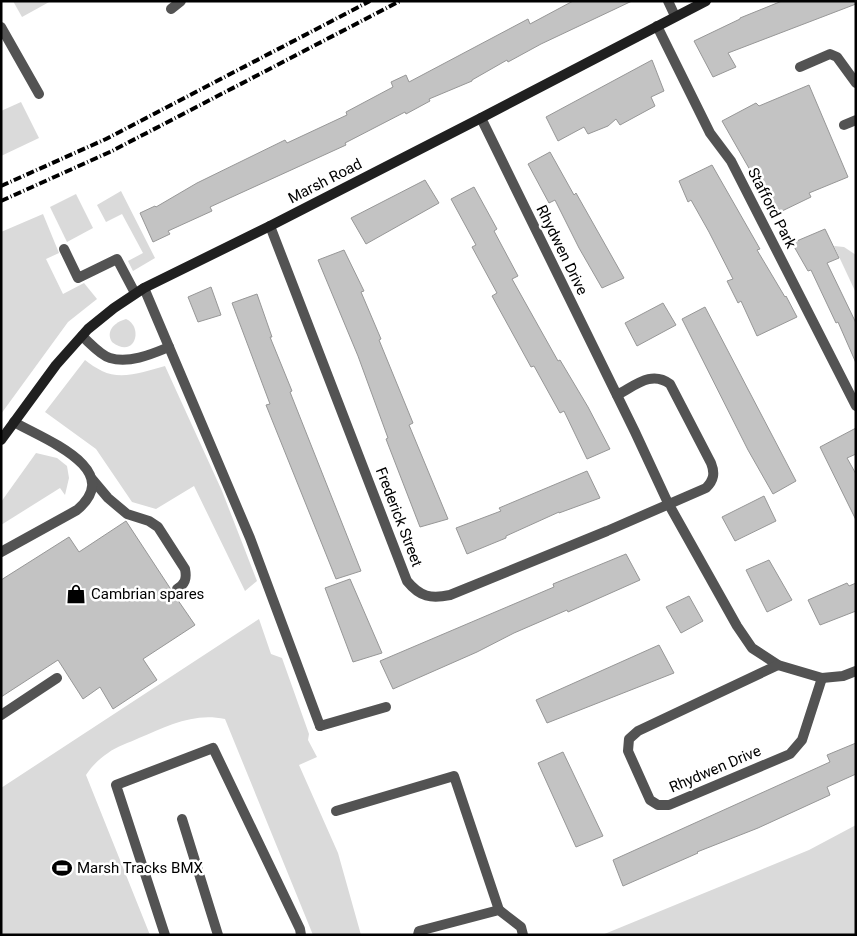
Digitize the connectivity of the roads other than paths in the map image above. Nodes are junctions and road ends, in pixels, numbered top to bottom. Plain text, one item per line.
1 (181, 1) edge
2 (668, 1) edge
3 (706, 1) edge
4 (171, 9) dead end
5 (676, 16) junction
6 (1, 26) edge
7 (657, 26) junction
8 (800, 66) dead end
9 (856, 83) edge
10 (39, 94) dead end
11 (481, 118) junction
12 (856, 120) edge
13 (844, 125) dead end
14 (270, 226) junction
15 (64, 249) dead end
16 (139, 290) junction
17 (82, 336) junction
18 (169, 347) junction
19 (617, 395) junction
20 (856, 406) edge
21 (14, 422) junction
22 (1, 440) edge
23 (92, 479) junction
24 (668, 503) junction
25 (1, 552) edge
26 (177, 589) dead end
27 (778, 665) junction
28 (856, 671) edge
29 (57, 678) dead end
30 (822, 678) junction
31 (386, 707) dead end
32 (1, 715) edge
33 (336, 811) dead end
34 (182, 818) dead end
35 (499, 910) junction
36 (165, 935) edge
37 (218, 935) edge
38 (301, 935) edge
39 (418, 935) edge
40 (523, 935) edge

1 - 4 street
2 - 5 street
3 - 5 street, Marsh Road
5 - 7 street, Marsh Road
6 - 10 street
7 - 11 street, Marsh Road
7 - 20 street, Stafford Park
8 - 9 street
11 - 14 street, Marsh Road
11 - 19 street, Rhydwen Drive
12 - 13 street
14 - 16 street, Marsh Road
14 - 24 street, Frederick Street
15 - 16 street
16 - 17 street, Marsh Road
16 - 18 street
17 - 18 street
17 - 21 street, Marsh Road
18 - 31 street
19 - 24 street, Rhydwen Drive
19 - 24 street
21 - 22 street, Marsh Road
21 - 23 street
23 - 25 street
23 - 26 street
24 - 27 street, Rhydwen Drive
27 - 30 street, Rhydwen Drive
27 - 30 street, Rhydwen Drive
28 - 30 street, Rhydwen Drive
29 - 32 street
33 - 35 street
34 - 37 street
35 - 39 street
35 - 40 street
36 - 38 street

